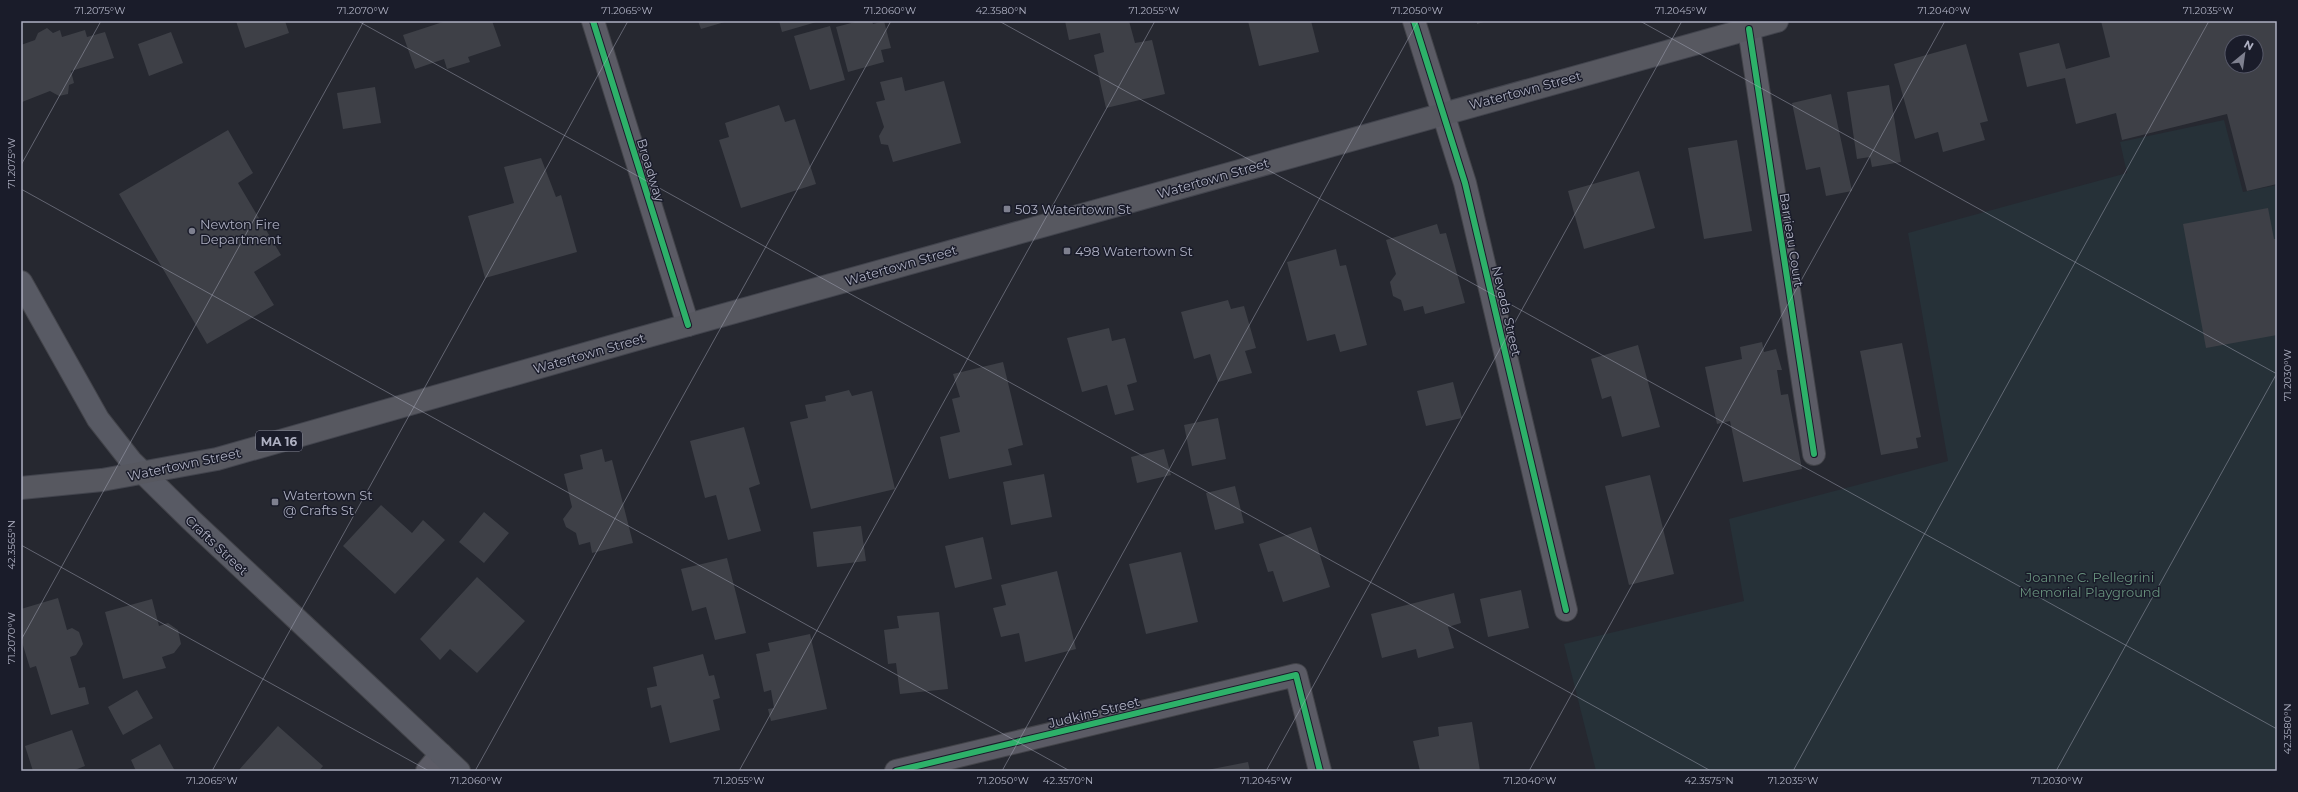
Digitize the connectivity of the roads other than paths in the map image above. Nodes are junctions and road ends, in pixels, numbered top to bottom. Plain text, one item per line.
1 (593, 21) edge
2 (1414, 21) edge
3 (1777, 21) edge
4 (1749, 29) junction
5 (1442, 113) junction
6 (21, 282) edge
7 (688, 325) junction
8 (1814, 454) dead end
9 (143, 474) junction
10 (21, 488) edge
11 (1566, 610) dead end
12 (441, 754) junction
13 (427, 771) edge
14 (459, 771) edge
15 (896, 771) edge
16 (1320, 771) edge

1 - 7 street, Broadway
2 - 5 street, Nevada Street
3 - 4 main road, Watertown Street / MA 16
4 - 5 main road, Watertown Street / MA 16
4 - 8 street, Barrieau Court
5 - 7 main road, Watertown Street / MA 16
5 - 11 street, Nevada Street
6 - 9 main road, Crafts Street
7 - 9 main road, Watertown Street / MA 16
9 - 10 main road, Watertown Street / MA 16
9 - 12 main road, Crafts Street
12 - 13 street
12 - 14 main road, Crafts Street
15 - 16 street, Judkins Street

